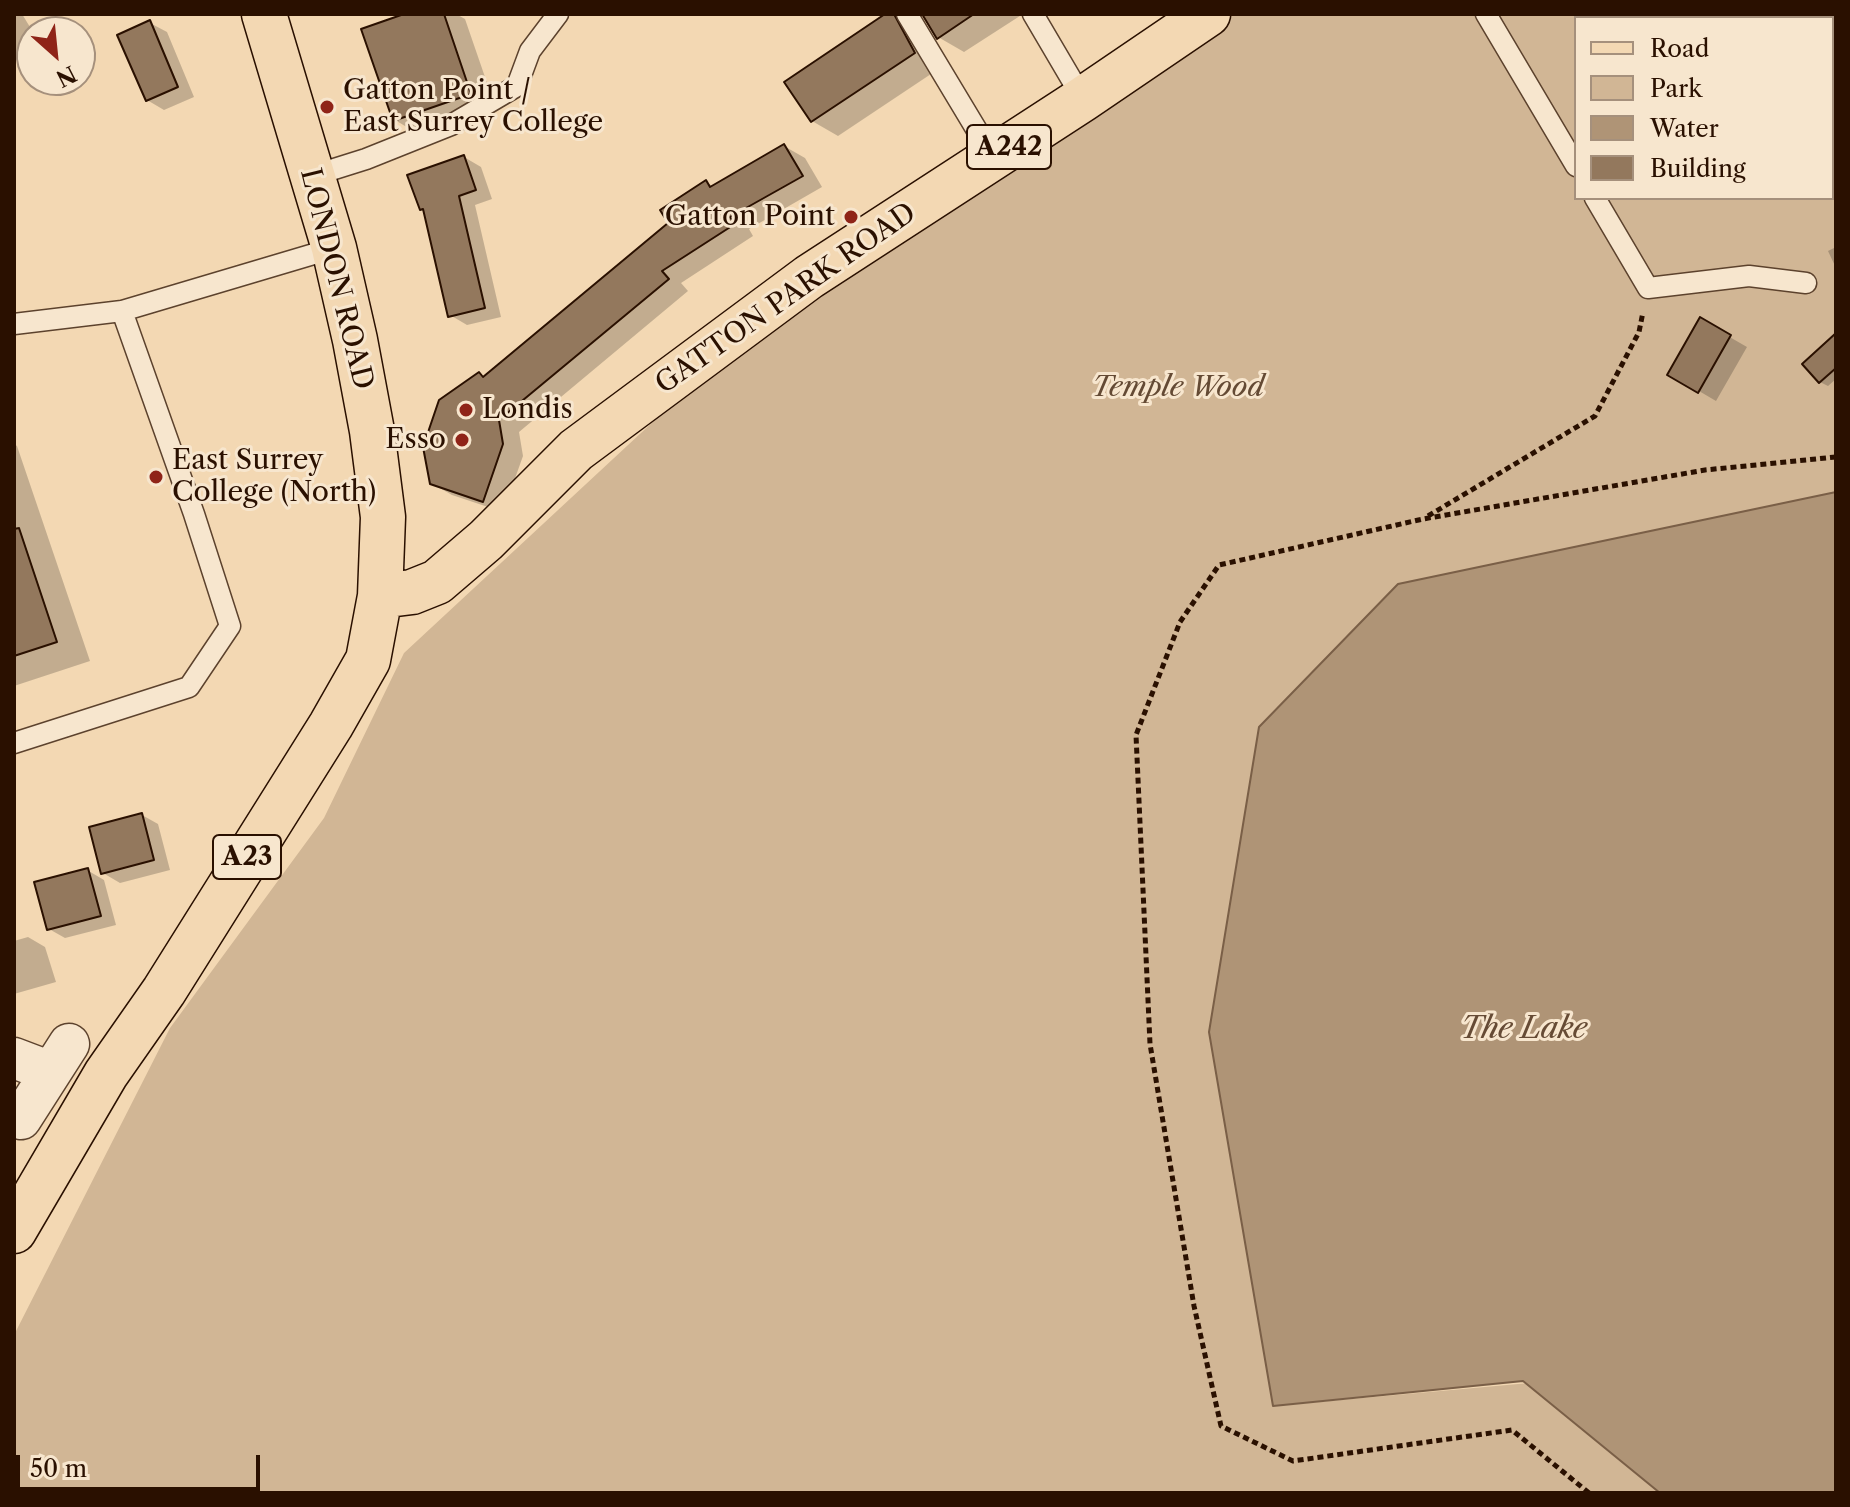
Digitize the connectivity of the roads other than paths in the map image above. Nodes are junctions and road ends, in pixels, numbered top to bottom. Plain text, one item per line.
1 (264, 14) edge
2 (558, 14) edge
3 (907, 14) edge
4 (1033, 14) edge
5 (1208, 14) edge
6 (1486, 14) edge
7 (1083, 99) junction
8 (993, 157) junction
9 (1574, 163) edge
10 (312, 176) junction
11 (1596, 200) edge
12 (334, 248) junction
13 (1806, 283) dead end
14 (122, 311) junction
15 (14, 324) edge
16 (380, 596) junction
17 (14, 743) edge
18 (14, 1058) edge
19 (21, 1119) dead end
20 (14, 1231) edge

1 - 10 main road, LONDON ROAD / A23
2 - 10 lane
3 - 8 lane
4 - 7 lane
5 - 7 main road, GATTON PARK ROAD / A242
6 - 9 lane
7 - 8 main road, GATTON PARK ROAD / A242
8 - 16 main road, GATTON PARK ROAD / A242
10 - 12 main road, LONDON ROAD / A23
11 - 13 lane
12 - 14 lane
12 - 16 main road, LONDON ROAD / A23
14 - 15 lane
14 - 17 lane
16 - 20 main road, A23
18 - 19 street

